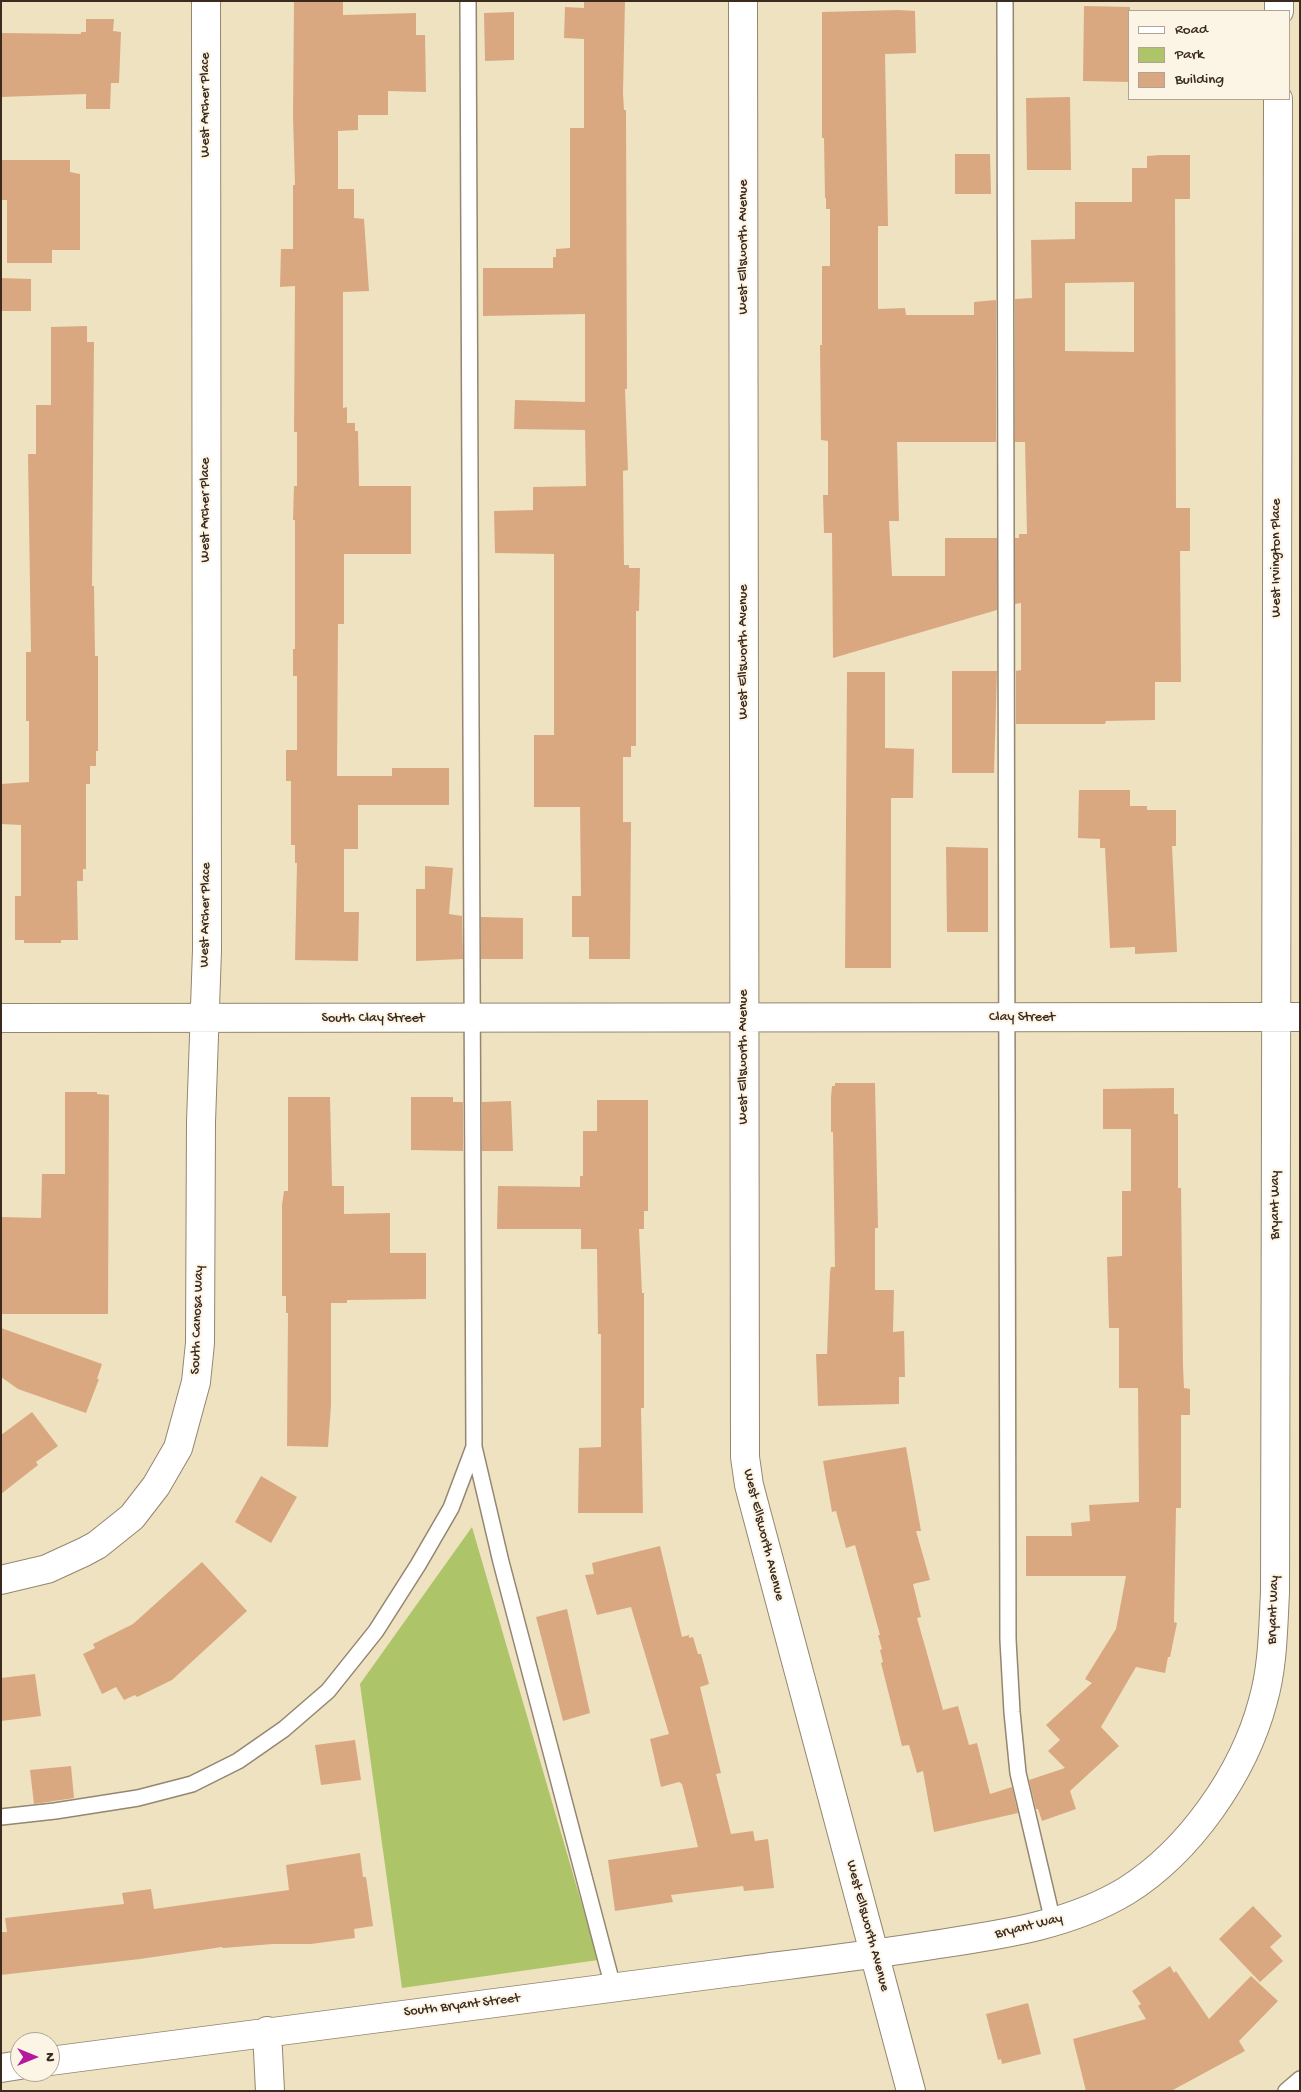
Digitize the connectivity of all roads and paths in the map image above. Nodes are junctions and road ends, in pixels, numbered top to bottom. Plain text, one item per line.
1 (206, 1) edge
2 (468, 1) edge
3 (743, 1) edge
4 (1005, 1) edge
5 (1278, 100) edge
6 (1288, 1017) edge
7 (1, 1018) edge
8 (471, 1018) junction
9 (744, 1018) junction
10 (1007, 1018) junction
11 (203, 1019) junction
12 (474, 1448) junction
13 (1, 1580) edge
14 (1, 1816) edge
15 (1053, 1922) junction
16 (874, 1954) junction
17 (613, 1987) junction
18 (267, 2031) junction
19 (60, 2060) edge
20 (1300, 2080) edge
21 (270, 2091) edge
22 (911, 2091) edge
23 (1286, 2091) edge

1 - 11 street, West Archer Place
2 - 8 lane
3 - 9 street, West Ellsworth Avenue
4 - 10 lane
5 - 6 street, West Irvington Place
6 - 10 street, Clay Street
6 - 15 street, Bryant Way
7 - 11 street, South Clay Street
8 - 9 street, South Clay Street
8 - 11 street, South Clay Street
8 - 12 lane
9 - 10 street, Clay Street
9 - 16 street, West Ellsworth Avenue
10 - 15 lane
11 - 13 street, South Canosa Way
12 - 14 lane
12 - 17 lane
15 - 16 street, Bryant Way
16 - 17 street, South Bryant Street
16 - 22 street, West Ellsworth Avenue
17 - 18 street, South Bryant Street
18 - 19 street, South Bryant Street
18 - 21 street
20 - 23 lane

